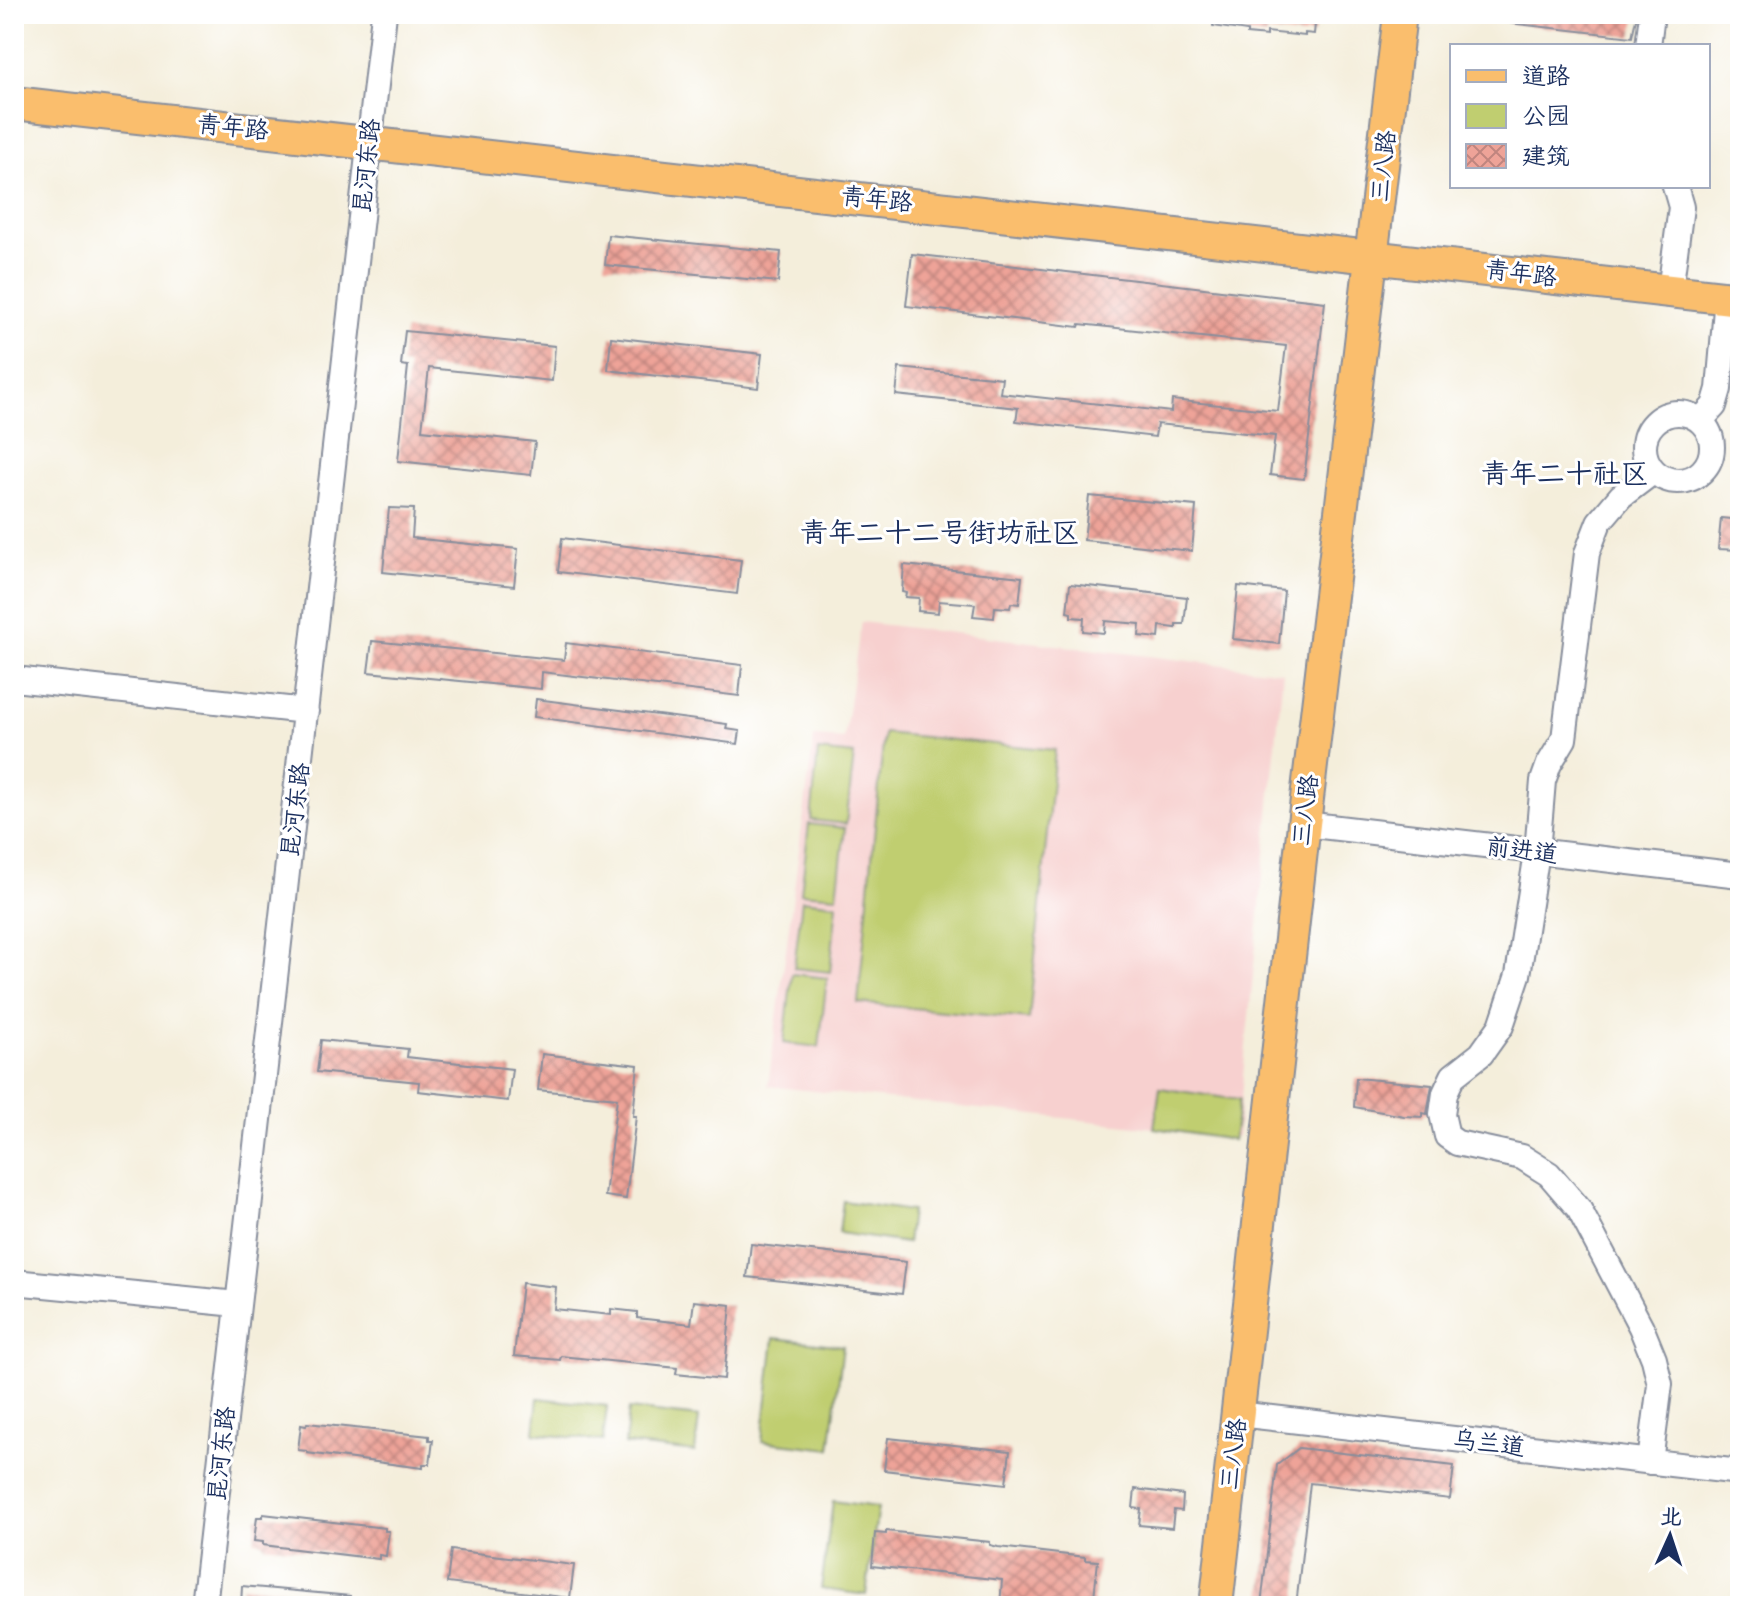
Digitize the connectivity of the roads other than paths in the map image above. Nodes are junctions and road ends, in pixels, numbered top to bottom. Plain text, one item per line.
1 (384, 14) edge
2 (1400, 14) edge
3 (1652, 14) edge
4 (1648, 44) edge
5 (14, 103) edge
6 (369, 142) junction
7 (1676, 188) edge
8 (1373, 255) junction
9 (1670, 291) junction
10 (1734, 298) edge
11 (1700, 421) junction
12 (1654, 471) junction
13 (14, 679) edge
14 (306, 711) junction
15 (1304, 824) junction
16 (1537, 852) junction
17 (1740, 875) edge
18 (14, 1282) edge
19 (237, 1304) junction
20 (1238, 1414) junction
21 (1650, 1462) junction
22 (1740, 1472) edge
23 (204, 1606) edge
24 (1216, 1606) edge

1 - 6 street, 昆河东路
2 - 8 main road, 三八路
3 - 4 street
5 - 6 main road, 青年路
6 - 8 main road, 青年路
6 - 14 street, 昆河东路
7 - 9 street
8 - 9 main road, 青年路
8 - 15 main road, 三八路
9 - 10 main road, 青年路
10 - 11 street
11 - 12 street
11 - 12 street
12 - 16 street
13 - 14 street
14 - 19 street, 昆河东路
15 - 16 street, 前进道
15 - 20 main road, 三八路
16 - 17 street, 前进道
16 - 21 street
18 - 19 street
19 - 23 street, 昆河东路
20 - 21 street, 乌兰道
20 - 24 main road, 三八路
21 - 22 street, 乌兰道

